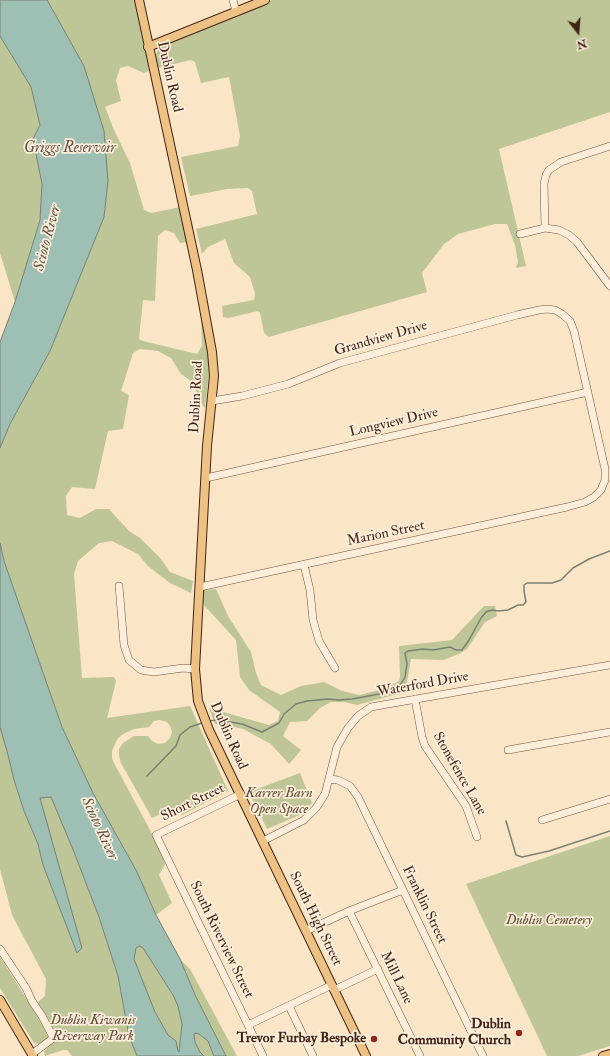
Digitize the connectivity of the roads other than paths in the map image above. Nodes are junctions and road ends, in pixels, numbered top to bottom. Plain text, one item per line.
1 (139, 0) edge
2 (233, 0) edge
3 (265, 0) edge
4 (236, 12) junction
5 (148, 47) junction
6 (610, 146) edge
7 (545, 228) junction
8 (520, 234) dead end
9 (610, 286) edge
10 (559, 312) joint
11 (588, 392) junction
12 (212, 401) junction
13 (206, 478) junction
14 (304, 565) junction
15 (118, 586) dead end
16 (200, 587) junction
17 (610, 665) edge
18 (335, 668) dead end
19 (195, 669) junction
20 (415, 700) junction
21 (610, 732) edge
22 (508, 750) dead end
23 (329, 779) junction
24 (241, 794) junction
25 (610, 799) edge
26 (542, 820) dead end
27 (156, 835) joint
28 (477, 837) dead end
29 (263, 841) junction
30 (403, 890) junction
31 (349, 911) junction
32 (306, 931) junction
33 (0, 949) edge
34 (378, 969) junction
35 (333, 987) junction
36 (0, 1000) edge
37 (289, 1006) junction
38 (248, 1025) junction
39 (610, 1054) edge
40 (33, 1055) edge
41 (263, 1056) edge
42 (313, 1056) edge
43 (366, 1056) edge
44 (420, 1056) edge
45 (483, 1056) edge
46 (603, 1056) edge

1 - 5 main road, Dublin Road
2 - 4 street
3 - 4 main road
4 - 5 main road
5 - 12 main road, Dublin Road
6 - 7 street
7 - 8 street
7 - 9 street
10 - 11 street, Marion Street
10 - 12 street, Grandview Drive
11 - 13 street, Longview Drive
11 - 14 street, Marion Street
12 - 13 main road, Dublin Road
13 - 16 main road, Dublin Road
14 - 16 street, Marion Street
14 - 18 street
15 - 19 street
16 - 19 main road, Dublin Road
17 - 20 street, Waterford Drive
19 - 24 main road, Dublin Road
20 - 23 street, Waterford Drive
20 - 28 street, Stonefence Lane
21 - 22 street
23 - 29 street, Waterford Drive
23 - 30 street, Franklin Street
24 - 27 street, Short Street
24 - 29 main road, South High Street
25 - 26 street
27 - 38 street, South Riverview Street
29 - 32 main road, South High Street
30 - 31 street
30 - 45 street, Franklin Street
31 - 32 street
31 - 34 street, Mill Lane
32 - 35 main road, South High Street
33 - 40 street
34 - 35 street
34 - 44 street, Mill Lane
35 - 37 street
35 - 43 main road, South High Street
36 - 40 main road
37 - 38 street
37 - 42 street
38 - 41 street, South Riverview Street
39 - 46 main road

